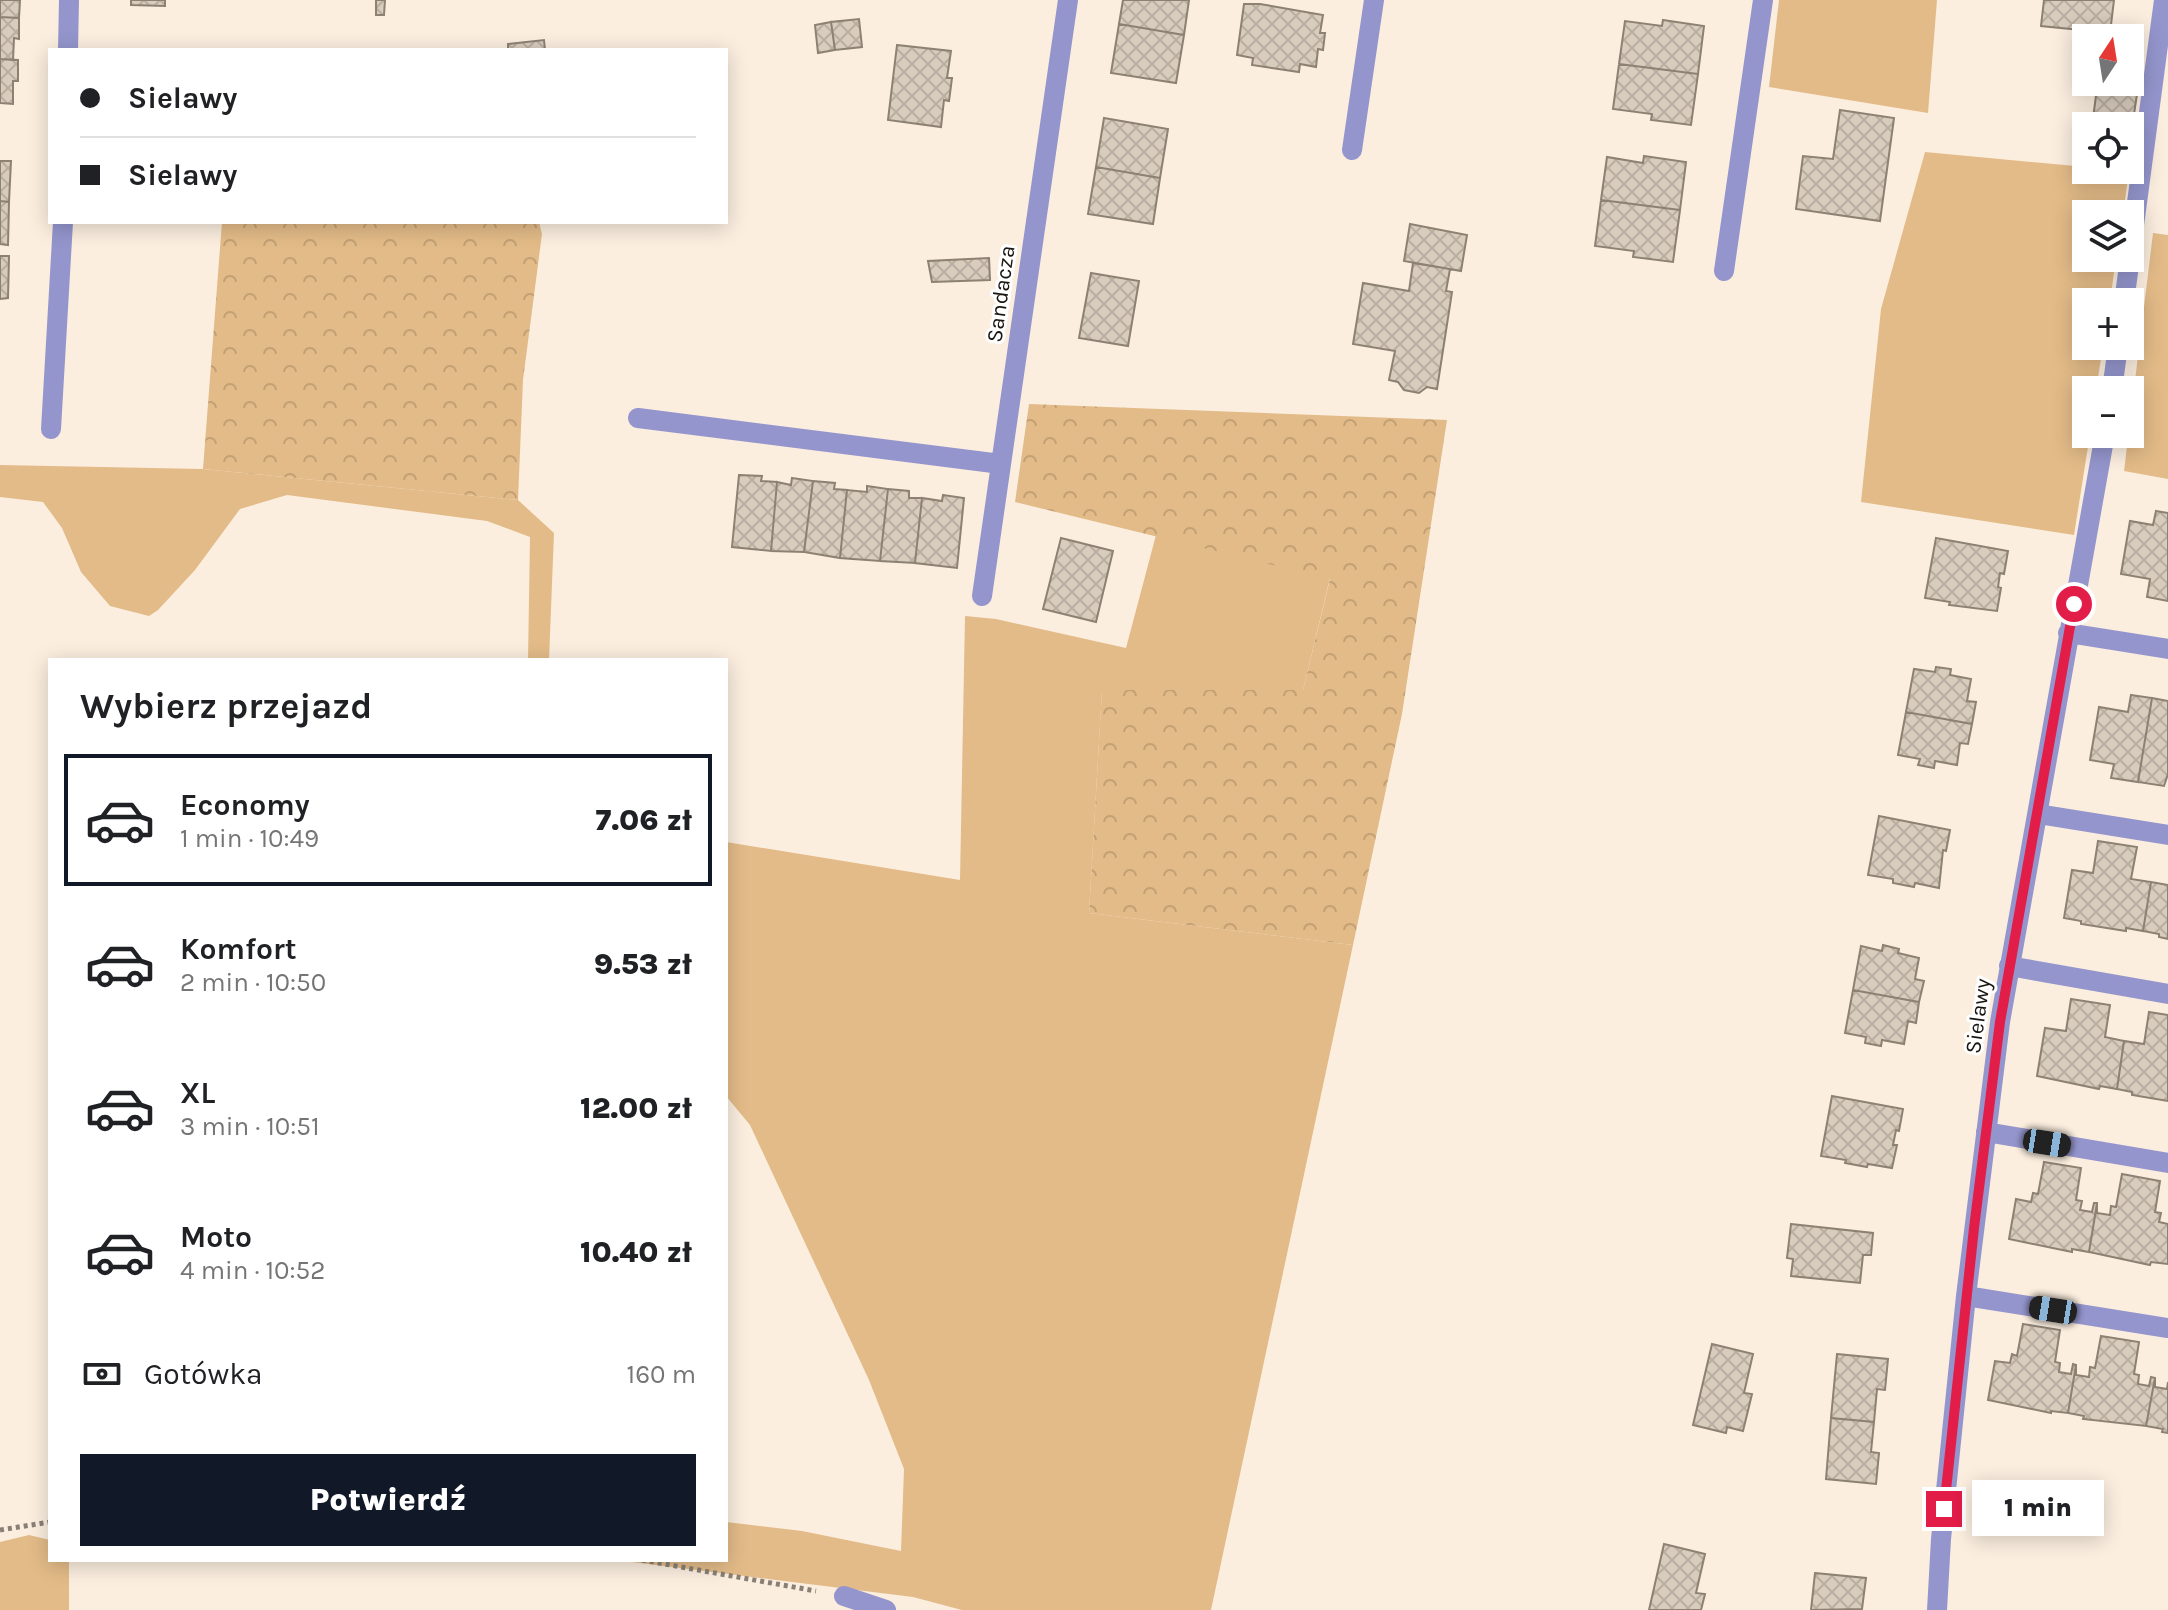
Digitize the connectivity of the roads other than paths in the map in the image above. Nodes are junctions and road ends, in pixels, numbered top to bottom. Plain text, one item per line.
1 (69, 0) edge
2 (1068, 0) edge
3 (1374, 0) edge
4 (1763, 0) edge
5 (2164, 0) edge
6 (68, 48) edge
7 (1352, 150) dead end
8 (2137, 200) edge
9 (63, 224) edge
10 (1724, 271) dead end
11 (638, 418) dead end
12 (51, 429) dead end
13 (2102, 448) edge
14 (1001, 464) junction
15 (982, 596) dead end
16 (2068, 633) junction
17 (2168, 649) edge
18 (2038, 814) junction
19 (2168, 835) edge
20 (2009, 966) junction
21 (2168, 994) edge
22 (1986, 1132) junction
23 (2168, 1163) edge
24 (1966, 1296) junction
25 (2168, 1328) edge
26 (844, 1596) road end
27 (886, 1610) edge
28 (1937, 1610) edge

1 - 6 street
2 - 14 street, Sandacza
3 - 7 street
4 - 10 street
5 - 8 street
9 - 12 street
11 - 14 street
13 - 16 street, Sielawy
14 - 15 street, Sandacza
16 - 17 street
16 - 18 street, Sielawy
18 - 19 street
18 - 20 street, Sielawy
20 - 21 street
20 - 22 street, Sielawy
22 - 23 street
22 - 24 street, Sielawy
24 - 25 street
24 - 28 street, Sielawy
26 - 27 street

